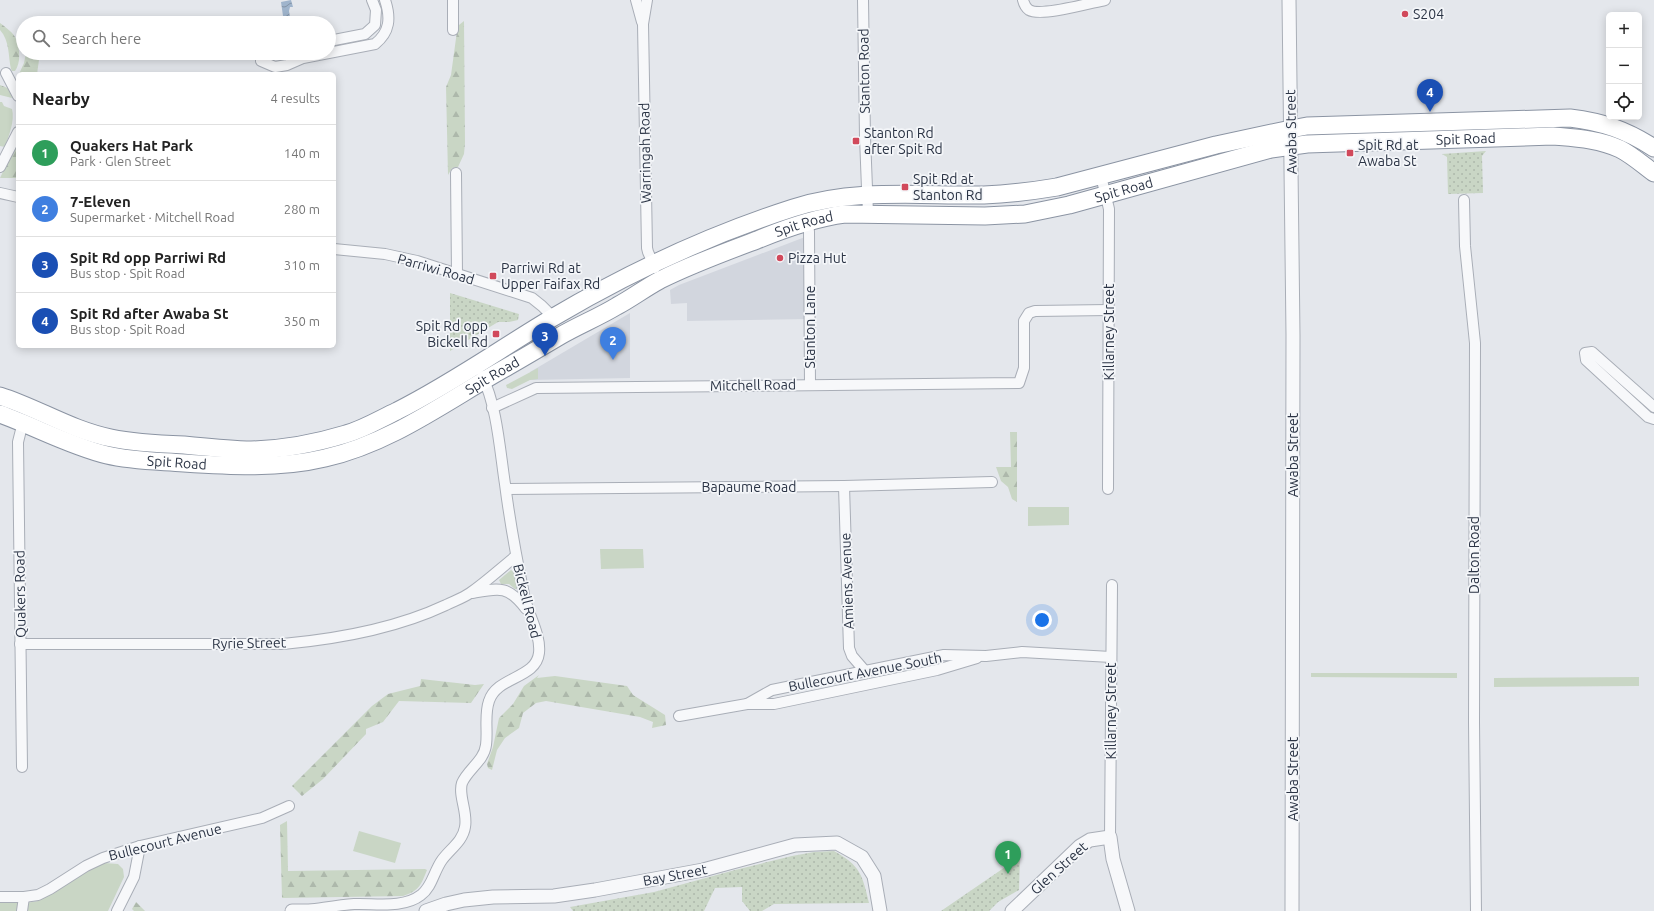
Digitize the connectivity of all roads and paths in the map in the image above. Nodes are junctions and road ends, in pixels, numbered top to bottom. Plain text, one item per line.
1 (372, 0) edge
2 (385, 0) edge
3 (453, 0) edge
4 (636, 0) edge
5 (647, 0) edge
6 (863, 0) edge
7 (1023, 0) edge
8 (1105, 0) edge
9 (1289, 0) edge
10 (643, 24) junction
11 (453, 30) dead end
12 (336, 40) edge
13 (336, 52) edge
14 (299, 60) edge
15 (261, 61) dead end
16 (6, 73) dead end
17 (16, 92) edge
18 (1290, 129) junction
19 (16, 136) edge
20 (1291, 146) junction
21 (1654, 148) edge
22 (0, 167) edge
23 (456, 173) dead end
24 (1654, 173) edge
25 (1101, 176) junction
26 (0, 193) edge
27 (1107, 195) junction
28 (867, 196) junction
29 (16, 197) edge
30 (1464, 200) dead end
31 (868, 214) junction
32 (808, 221) junction
33 (336, 249) edge
34 (653, 264) junction
35 (457, 274) junction
36 (662, 279) junction
37 (1110, 310) junction
38 (554, 317) junction
39 (476, 366) junction
40 (484, 380) junction
41 (810, 384) junction
42 (0, 396) edge
43 (1654, 407) edge
44 (492, 408) junction
45 (0, 414) edge
46 (1654, 419) edge
47 (23, 422) junction
48 (992, 482) dead end
49 (844, 486) junction
50 (506, 489) junction
51 (1108, 489) dead end
52 (516, 556) junction
53 (1112, 585) dead end
54 (470, 593) junction
55 (528, 612) junction
56 (20, 644) junction
57 (986, 656) junction
58 (1111, 657) junction
59 (865, 671) junction
60 (747, 704) junction
61 (679, 716) dead end
62 (22, 767) dead end
63 (289, 806) dead end
64 (1110, 837) junction
65 (140, 846) junction
66 (0, 897) edge
67 (24, 897) junction
68 (312, 910) edge
69 (22, 911) edge
70 (117, 911) edge
71 (292, 911) edge
72 (426, 911) edge
73 (880, 911) edge
74 (1012, 911) edge
75 (1128, 911) edge
76 (1292, 911) edge
77 (1476, 911) edge

1 - 12 street
2 - 13 street
3 - 11 street
4 - 10 street, Warringah Road
5 - 10 street, Warringah Road
6 - 28 street, Stanton Road
7 - 8 street
9 - 18 street, Awaba Street
10 - 34 street, Warringah Road
14 - 15 street
16 - 17 street
18 - 20 street, Awaba Street
18 - 21 highway, Spit Road
18 - 25 highway, Spit Road
19 - 22 street
20 - 24 highway, Spit Road
20 - 27 highway, Spit Road
20 - 76 street, Awaba Street
23 - 35 street
25 - 27 street, Killarney Street
25 - 28 highway, Spit Road
26 - 29 street
27 - 31 highway, Spit Road
27 - 37 street, Killarney Street
28 - 31 street, Stanton Road
28 - 34 highway, Spit Road
30 - 77 street, Dalton Road
31 - 32 highway, Spit Road
32 - 36 highway, Spit Road
32 - 41 street, Stanton Lane
33 - 35 street, Parriwi Road
34 - 36 street, Warringah Road
34 - 38 highway, Spit Road
35 - 38 street, Parriwi Road
36 - 40 highway, Spit Road
37 - 41 street, Mitchell Road
37 - 51 street, Killarney Street
38 - 39 highway, Spit Road
39 - 40 street, Bickell Road
39 - 42 highway, Spit Road
40 - 44 street, Bickell Road
40 - 47 highway, Spit Road
41 - 44 street, Mitchell Road
43 - 46 street
44 - 50 street, Bickell Road
45 - 47 highway, Spit Road
47 - 56 street, Quakers Road
48 - 49 street, Bapaume Road
49 - 50 street, Bapaume Road
49 - 59 street, Amiens Avenue
50 - 52 street, Bickell Road
52 - 54 street, Ryrie Street
52 - 55 street, Bickell Road
53 - 58 street, Killarney Street
54 - 55 street, Ryrie Street
54 - 56 street, Ryrie Street
55 - 68 street, Bickell Road
56 - 62 street, Quakers Road
57 - 58 street, Bullecourt Avenue South
57 - 59 street, Bullecourt Avenue South
57 - 60 street, Bullecourt Avenue South
58 - 64 street, Killarney Street
59 - 60 street, Bullecourt Avenue South
60 - 61 street, Bullecourt Avenue South
63 - 65 street, Bullecourt Avenue
64 - 74 street, Glen Street
64 - 75 street
65 - 67 street, Bullecourt Avenue
65 - 70 street
66 - 67 street, Bullecourt Avenue
67 - 69 street
68 - 71 street
72 - 73 street, Bay Street

